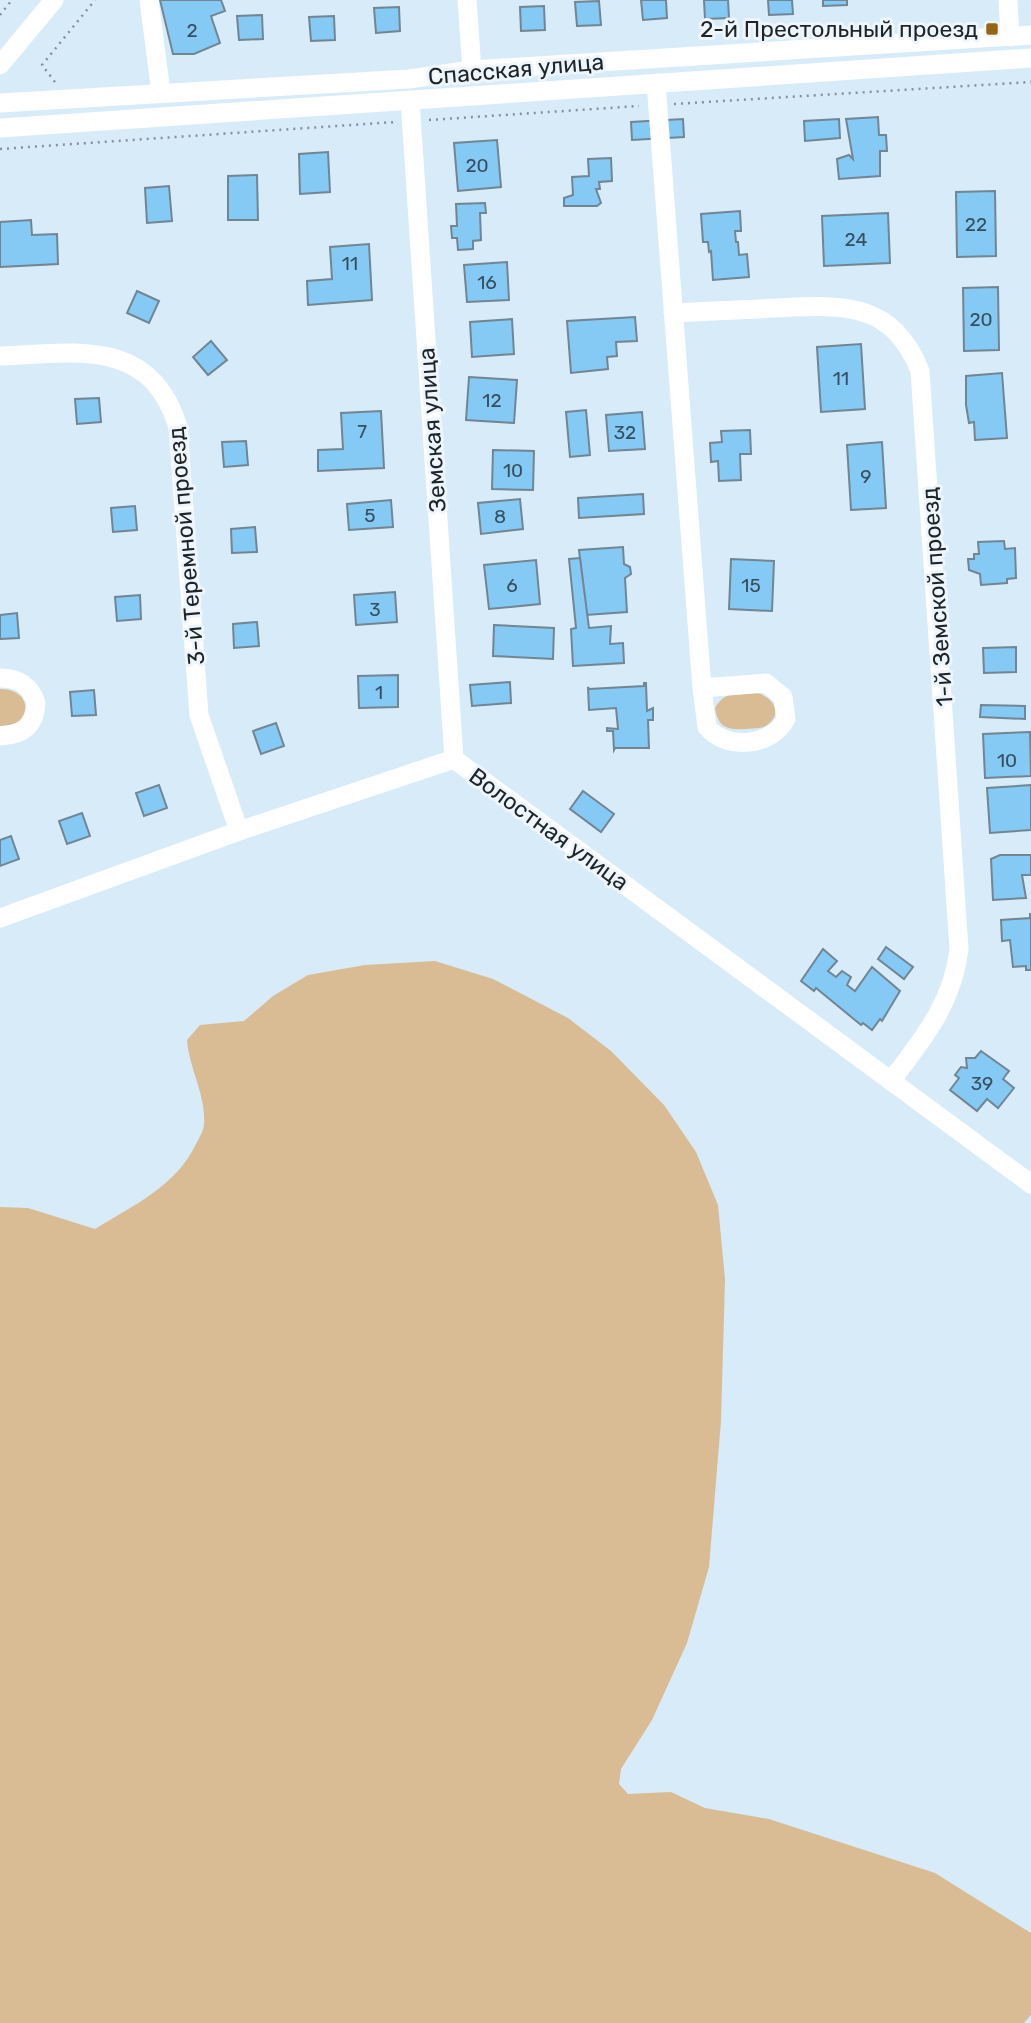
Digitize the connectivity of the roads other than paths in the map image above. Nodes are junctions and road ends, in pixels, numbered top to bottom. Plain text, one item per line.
1 (54, 0) edge
2 (149, 0) edge
3 (467, 0) edge
4 (1008, 0) edge
5 (1031, 35) edge
6 (1010, 37) junction
7 (1031, 58) edge
8 (0, 65) edge
9 (472, 70) junction
10 (656, 83) junction
11 (161, 93) junction
12 (410, 100) junction
13 (0, 103) edge
14 (0, 128) edge
15 (673, 313) junction
16 (0, 356) edge
17 (0, 678) edge
18 (702, 688) junction
19 (0, 736) edge
20 (454, 759) junction
21 (239, 831) junction
22 (0, 918) edge
23 (891, 1081) junction
24 (1031, 1184) edge

1 - 8 street
2 - 11 street
3 - 9 street
4 - 6 street
5 - 6 street, Спасская улица
6 - 9 street, Спасская улица
7 - 10 street, Спасская улица
9 - 11 street, Спасская улица
10 - 12 street, Спасская улица
10 - 15 street
11 - 13 street, Спасская улица
12 - 14 street, Спасская улица
12 - 20 street, Земская улица
15 - 18 street
15 - 23 street, 1-й Земской проезд
16 - 21 street, 3-й Теремной проезд
17 - 19 street
18 - 18 street
20 - 21 street, Волостная улица
20 - 23 street, Волостная улица
21 - 22 street, Волостная улица
23 - 24 street, Волостная улица

